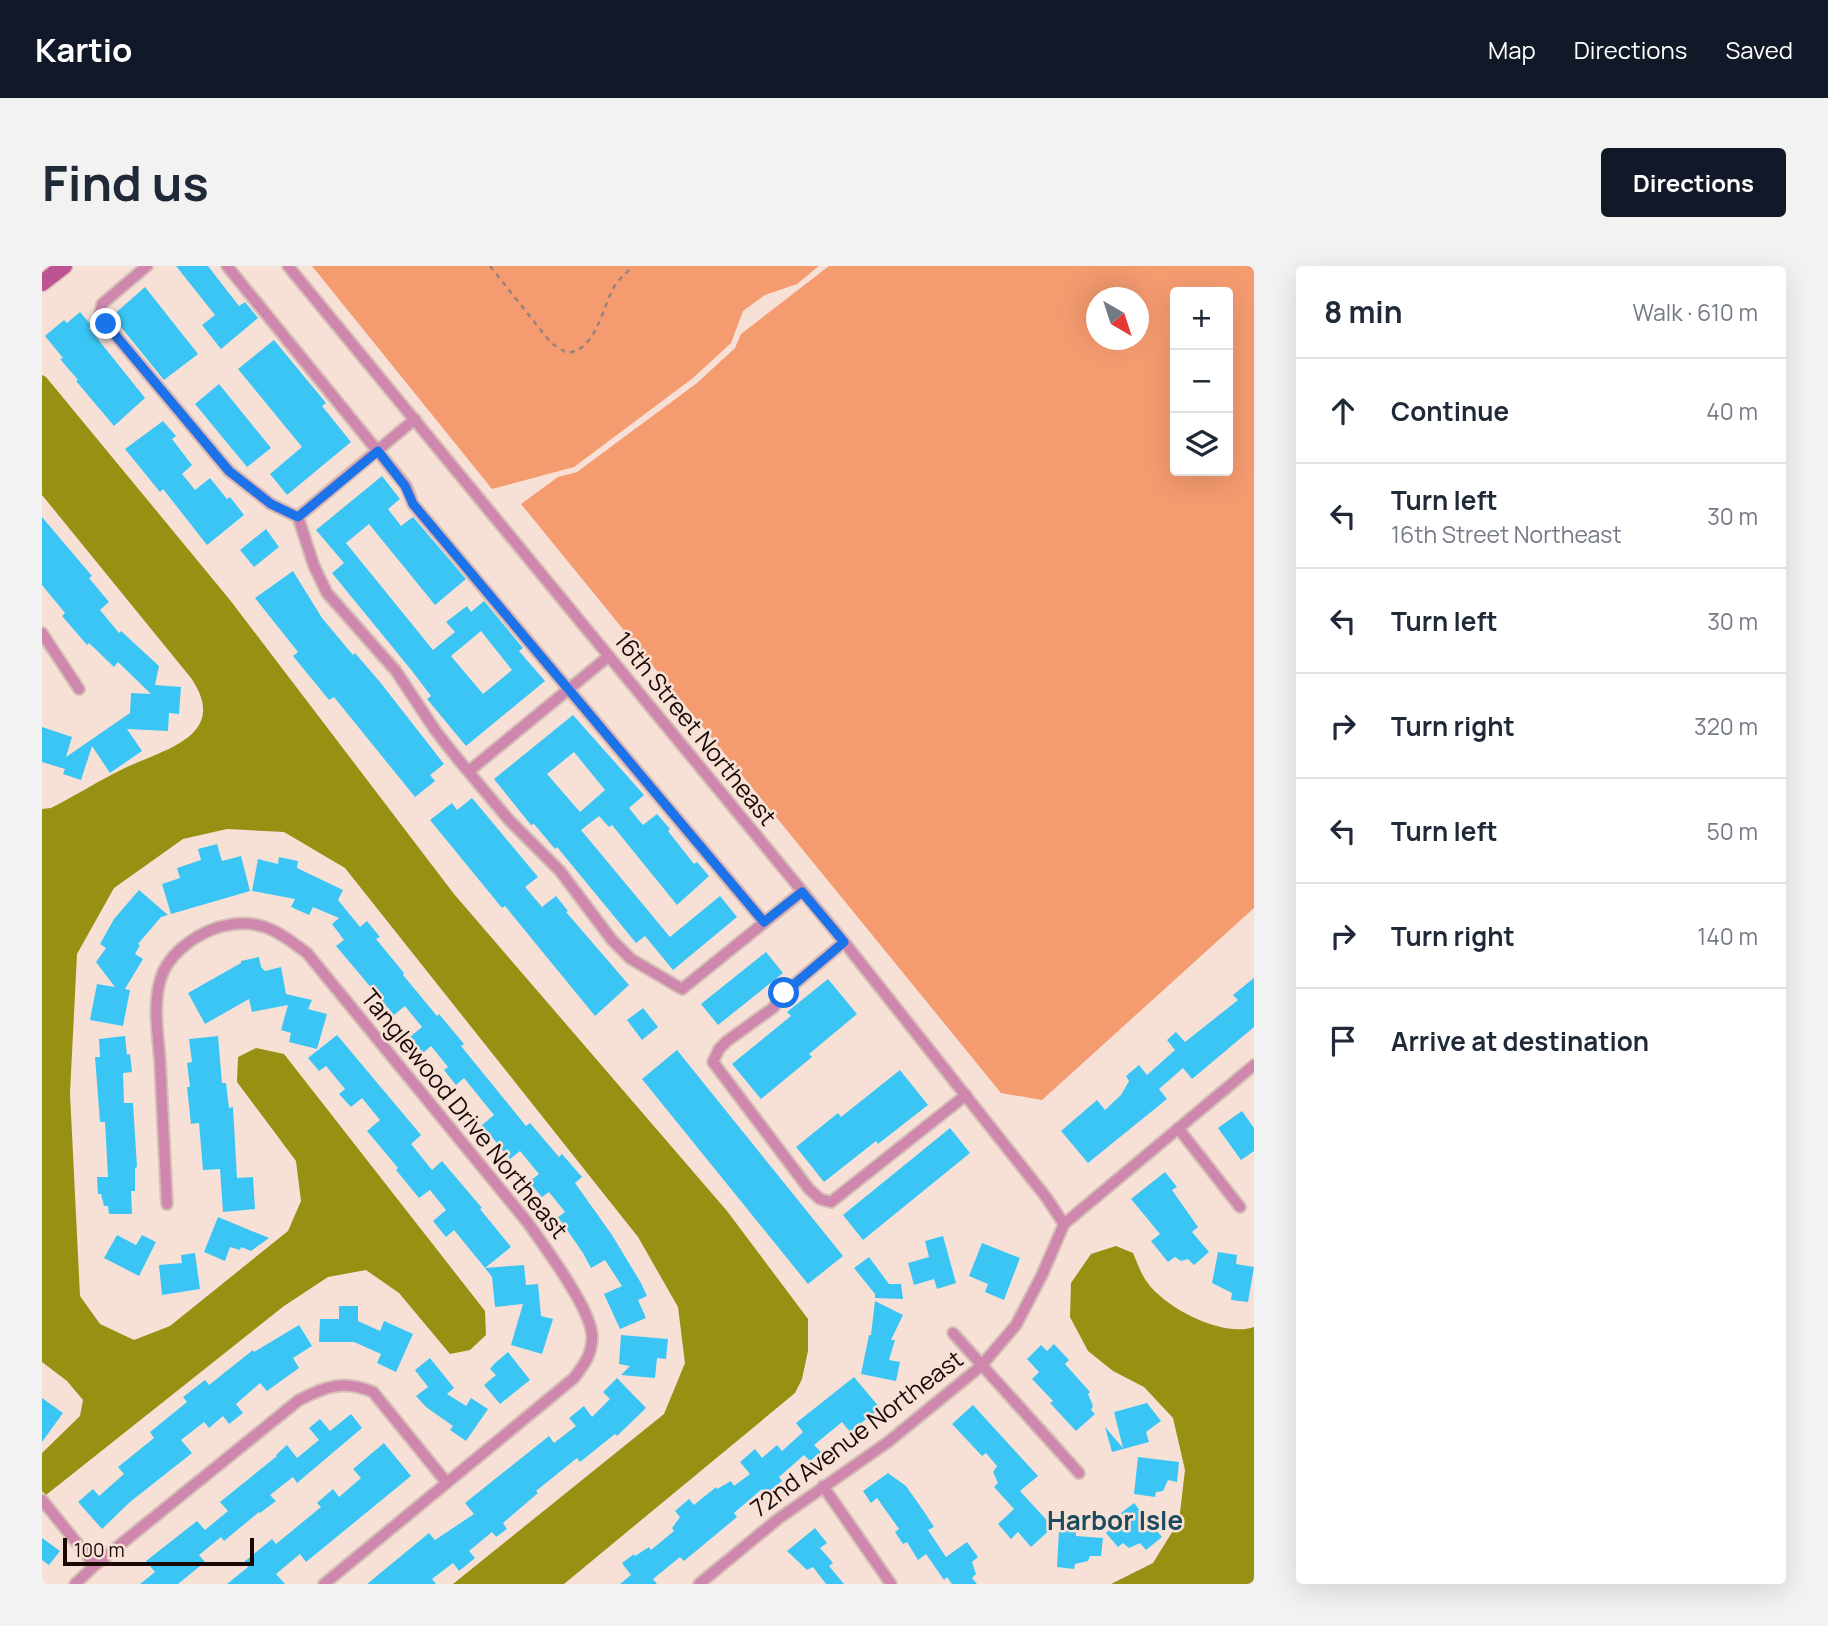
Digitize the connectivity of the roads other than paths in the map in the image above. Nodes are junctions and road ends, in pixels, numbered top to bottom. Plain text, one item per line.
1 (64, 266) edge
2 (147, 266) edge
3 (227, 266) edge
4 (288, 266) edge
5 (42, 283) edge
6 (415, 419) junction
7 (378, 451) junction
8 (298, 517) junction
9 (42, 633) edge
10 (608, 656) junction
11 (79, 689) dead end
12 (569, 689) junction
13 (469, 771) junction
14 (802, 892) junction
15 (764, 922) junction
16 (844, 942) junction
17 (1254, 1065) edge
18 (966, 1095) junction
19 (1178, 1128) junction
20 (167, 1204) dead end
21 (1240, 1207) dead end
22 (1064, 1224) junction
23 (953, 1333) dead end
24 (981, 1366) junction
25 (1079, 1473) dead end
26 (447, 1483) junction
27 (823, 1486) junction
28 (42, 1501) edge
29 (95, 1565) junction
30 (75, 1584) edge
31 (324, 1584) edge
32 (699, 1584) edge
33 (891, 1584) edge

1 - 5 street
2 - 8 street
3 - 7 street
4 - 6 street, 16th Street Northeast
6 - 7 street
6 - 10 street, 16th Street Northeast
7 - 8 street
7 - 12 street
8 - 13 street
9 - 11 street
10 - 12 street
10 - 14 street, 16th Street Northeast
12 - 13 street
12 - 15 street
13 - 15 street
14 - 15 street
14 - 16 street, 16th Street Northeast
16 - 18 street, 16th Street Northeast
16 - 18 street
17 - 19 street, 72nd Avenue Northeast
18 - 22 street, 16th Street Northeast
19 - 21 street
19 - 22 street, 72nd Avenue Northeast
20 - 26 street, Tanglewood Drive Northeast
22 - 24 street, 72nd Avenue Northeast
23 - 24 street
24 - 25 street
24 - 27 street, 72nd Avenue Northeast
26 - 29 street
26 - 31 street, Tanglewood Drive Northeast
27 - 32 street, 72nd Avenue Northeast
27 - 33 street
28 - 29 street
29 - 30 street

